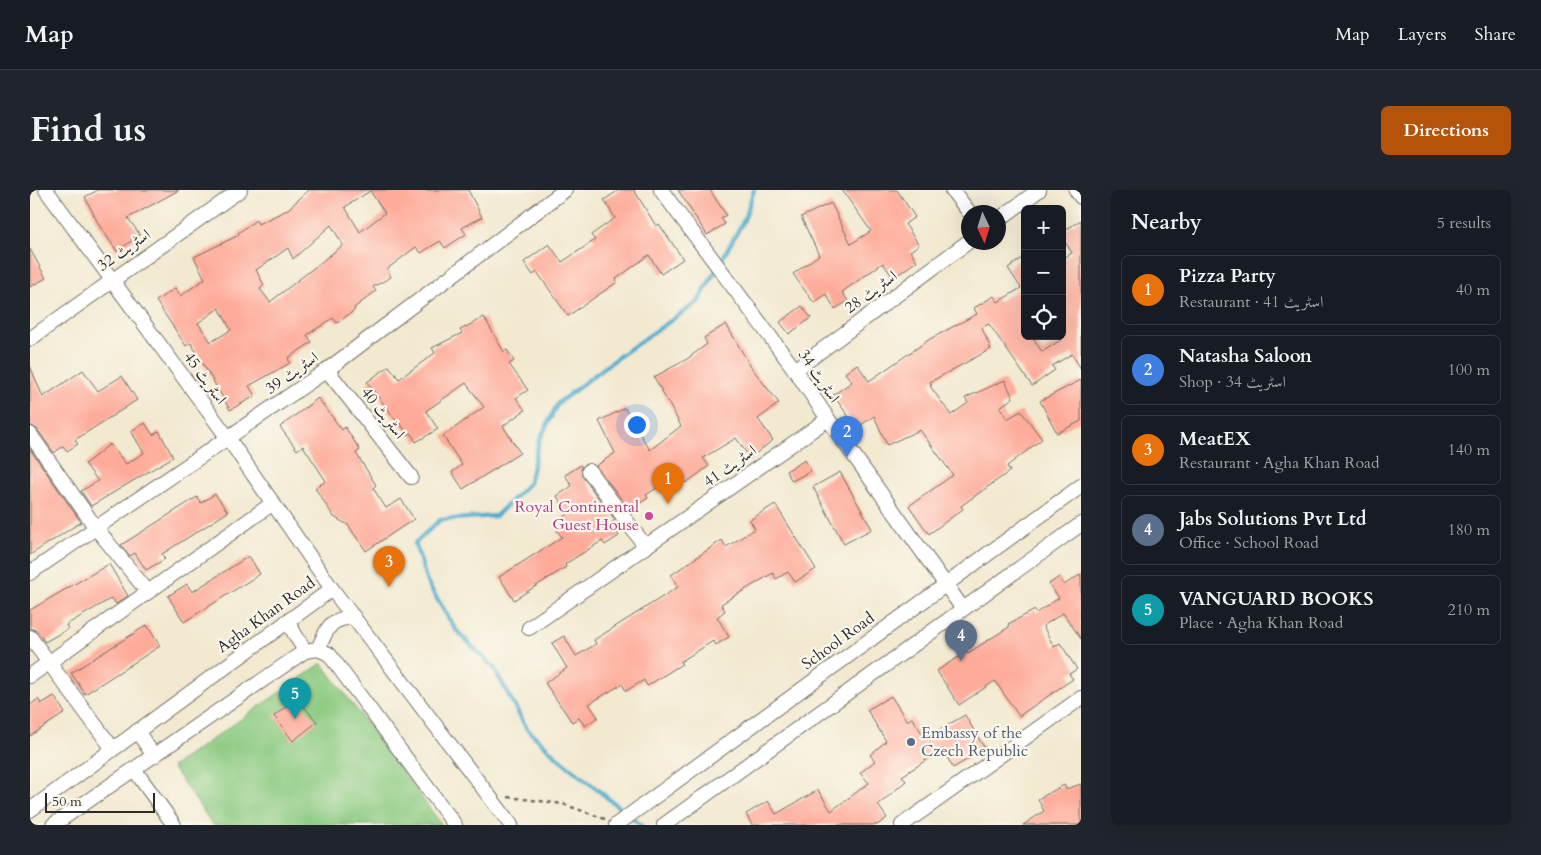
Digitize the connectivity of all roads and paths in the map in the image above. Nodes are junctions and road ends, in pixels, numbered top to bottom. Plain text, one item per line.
1 (46, 190) edge
2 (240, 190) edge
3 (565, 190) edge
4 (661, 190) edge
5 (952, 190) edge
6 (1039, 190) edge
7 (1076, 190) edge
8 (1081, 197) edge
9 (964, 205) edge
10 (1006, 214) edge
11 (961, 247) edge
12 (111, 280) junction
13 (30, 338) edge
14 (327, 370) junction
15 (795, 370) junction
16 (828, 419) junction
17 (30, 434) edge
18 (228, 438) junction
19 (589, 471) dead end
20 (410, 477) dead end
21 (1081, 486) edge
22 (273, 503) junction
23 (1081, 524) edge
24 (96, 528) junction
25 (646, 547) junction
26 (30, 573) edge
27 (946, 584) junction
28 (332, 588) junction
29 (148, 592) junction
30 (963, 609) junction
31 (354, 618) junction
32 (287, 621) junction
33 (529, 628) dead end
34 (30, 637) edge
35 (312, 650) junction
36 (48, 663) junction
37 (30, 676) edge
38 (1081, 698) edge
39 (138, 731) junction
40 (113, 749) junction
41 (154, 756) junction
42 (134, 769) junction
43 (487, 794) junction
44 (30, 810) edge
45 (619, 823) edge
46 (53, 825) edge
47 (174, 825) edge
48 (455, 825) edge
49 (511, 825) edge
50 (664, 825) edge
51 (902, 825) edge

1 - 12 street, اسٹریٹ 45
2 - 12 street, اسٹریٹ 32
3 - 14 street, اسٹریٹ 39
4 - 15 street, اسٹریٹ 34
5 - 9 street
6 - 10 street
7 - 8 street
11 - 15 street, اسٹریٹ 28
12 - 13 street, اسٹریٹ 32
12 - 18 street, اسٹریٹ 45
14 - 18 street, اسٹریٹ 39
14 - 20 street, اسٹریٹ 40
15 - 16 street, اسٹریٹ 34
16 - 25 street, اسٹریٹ 41
16 - 27 street, اسٹریٹ 34
17 - 24 street
18 - 22 street, اسٹریٹ 45
18 - 24 street, اسٹریٹ 39
19 - 25 street
21 - 27 street, School Road
22 - 28 street, اسٹریٹ 45
22 - 29 street
23 - 30 street
24 - 26 street, اسٹریٹ 39
24 - 29 street
25 - 33 street, اسٹریٹ 41
27 - 30 street, اسٹریٹ 34
27 - 45 street, School Road
28 - 31 street, Agha Khan Road
28 - 32 street, Agha Khan Road
29 - 36 street
30 - 50 street
31 - 35 street
31 - 43 street, Agha Khan Road
32 - 35 street
32 - 39 street, Agha Khan Road
34 - 36 street
35 - 41 street
35 - 48 street
36 - 37 street
36 - 40 street
38 - 51 street
39 - 40 street, Agha Khan Road
39 - 41 street
40 - 44 street, Agha Khan Road
41 - 42 street
42 - 46 street
42 - 47 street
43 - 45 path
43 - 49 street, Agha Khan Road

